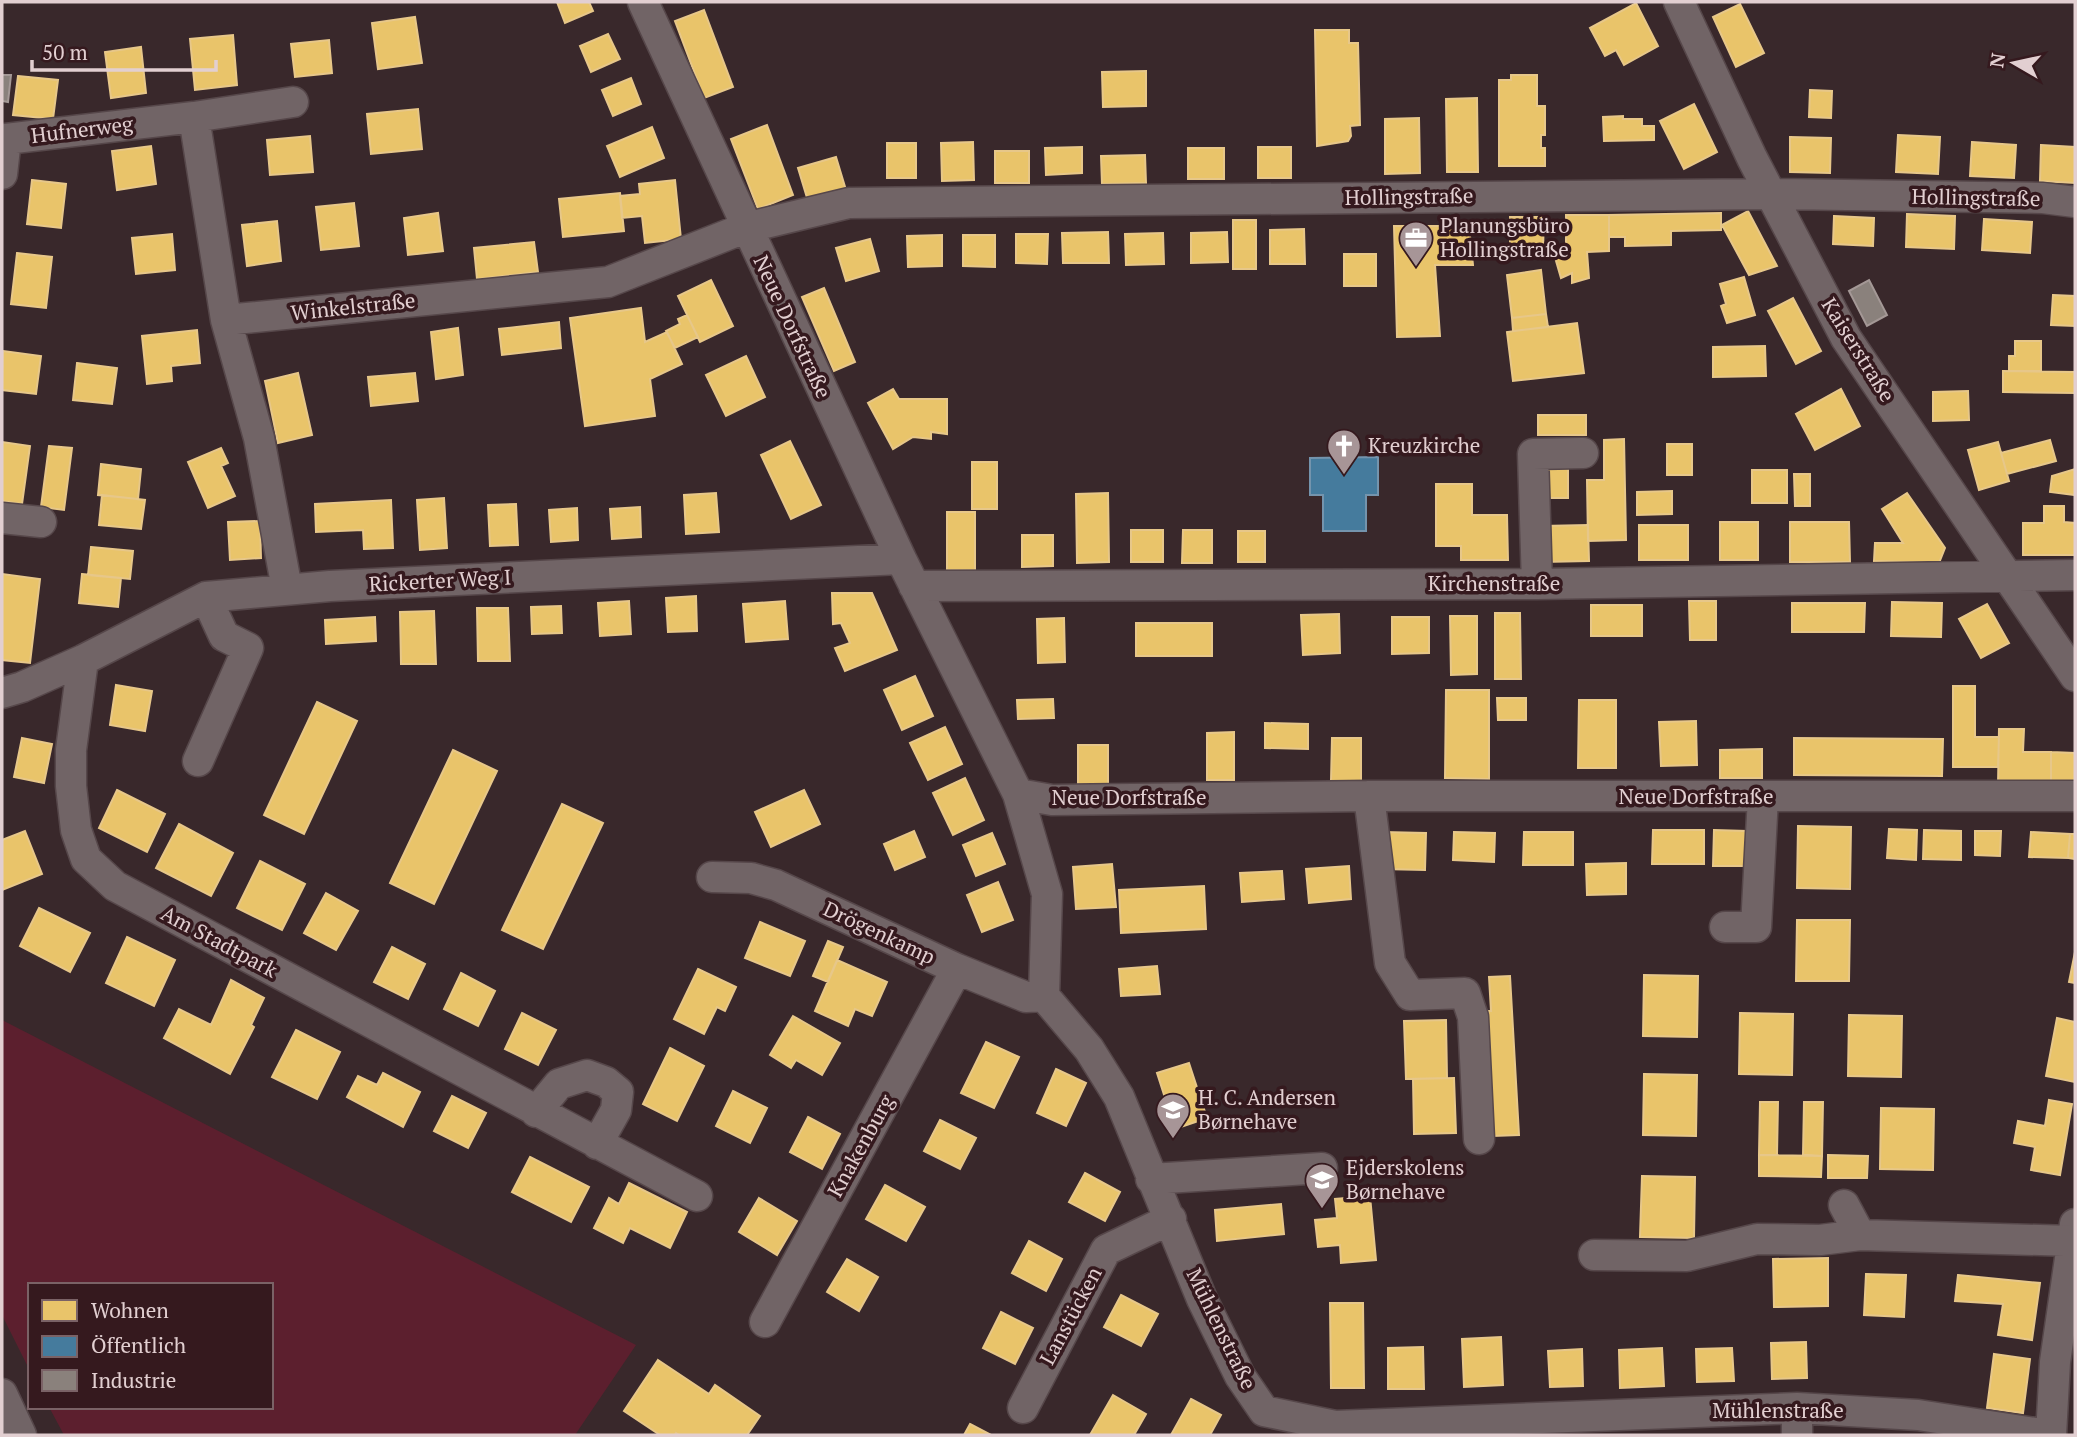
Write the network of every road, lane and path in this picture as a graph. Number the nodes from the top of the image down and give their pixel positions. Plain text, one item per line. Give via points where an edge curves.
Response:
1 (643, 2) edge
2 (1679, 2) edge
3 (293, 102) dead end
4 (194, 117) junction
5 (2, 174) edge
6 (1771, 194) junction
7 (2075, 202) edge
8 (746, 228) junction
9 (226, 320) junction
10 (1583, 453) dead end
11 (2, 518) edge
12 (41, 523) dead end
13 (901, 559) junction
14 (2075, 575) edge
15 (2010, 576) junction
16 (1537, 584) junction
17 (914, 586) junction
18 (287, 589) junction
19 (206, 597) junction
20 (83, 660) junction
21 (2075, 676) edge
22 (2, 693) edge
23 (198, 761) dead end
24 (1018, 794) junction
25 (1369, 796) junction
26 (2075, 796) edge
27 (1763, 797) junction
28 (712, 877) dead end
29 (1725, 927) dead end
30 (957, 969) junction
31 (1044, 996) junction
32 (536, 1112) junction
33 (1479, 1139) dead end
34 (597, 1144) junction
35 (1322, 1168) dead end
36 (1151, 1179) junction
37 (697, 1196) dead end
38 (1844, 1205) dead end
39 (1171, 1219) junction
40 (2073, 1231) edge
41 (1860, 1235) junction
42 (1594, 1255) dead end
43 (765, 1322) dead end
44 (2, 1394) edge
45 (1023, 1408) dead end
46 (1797, 1422) edge
47 (1335, 1431) edge
48 (21, 1435) edge
49 (2049, 1435) edge

1 - 8 street, Neue Dorfstraße
2 - 6 street, Kaiserstraße
3 - 4 street, Hufnerweg
4 - 5 street, Hufnerweg via 6,139
4 - 9 street
6 - 7 street, Hollingstraße
6 - 8 street, Hollingstraße via 849,203
6 - 15 street, Kaiserstraße via 1846,338
8 - 9 street, Winkelstraße via 608,282
8 - 13 street, Neue Dorfstraße
9 - 18 street via 259,438
10 - 16 street via 1533,454
11 - 12 street
13 - 17 street, Neue Dorfstraße
13 - 18 street, Rickerter Weg I
14 - 15 street, Kirchenstraße
15 - 16 street, Kirchenstraße
15 - 21 street, Kaiserstraße
16 - 17 street, Kirchenstraße
17 - 24 street, Neue Dorfstraße
18 - 19 street, Rickerter Weg I
19 - 20 street, Rickerter Weg I
19 - 23 street via 224,636 248,648
20 - 22 street, Rickerter Weg I
20 - 32 street, Am Stadtpark via 71,786 76,830 86,859 115,886
24 - 25 street, Neue Dorfstraße via 1052,800
24 - 31 street via 1046,894
25 - 27 street, Neue Dorfstraße
25 - 33 street via 1390,963 1410,995 1465,993 1473,1017
26 - 27 street, Neue Dorfstraße
27 - 29 street via 1756,927
28 - 30 street, Drögenkamp via 751,878 776,885
30 - 31 street, Drögenkamp via 1026,997
30 - 43 street, Knakenburg
31 - 36 street, Mühlenstraße via 1089,1049 1119,1097
32 - 34 street, Am Stadtpark
32 - 34 street via 559,1083 587,1075 607,1082 618,1093 616,1110
34 - 37 street, Am Stadtpark
35 - 36 street
36 - 39 street, Mühlenstraße
38 - 41 street
39 - 45 street, Lanstücken via 1106,1250
39 - 47 street, Mühlenstraße via 1202,1299 1234,1365 1264,1411
40 - 41 street
40 - 49 street
41 - 42 street via 1757,1239 1687,1256
44 - 48 street
46 - 47 street, Mühlenstraße
46 - 49 street, Mühlenstraße via 1918,1415

